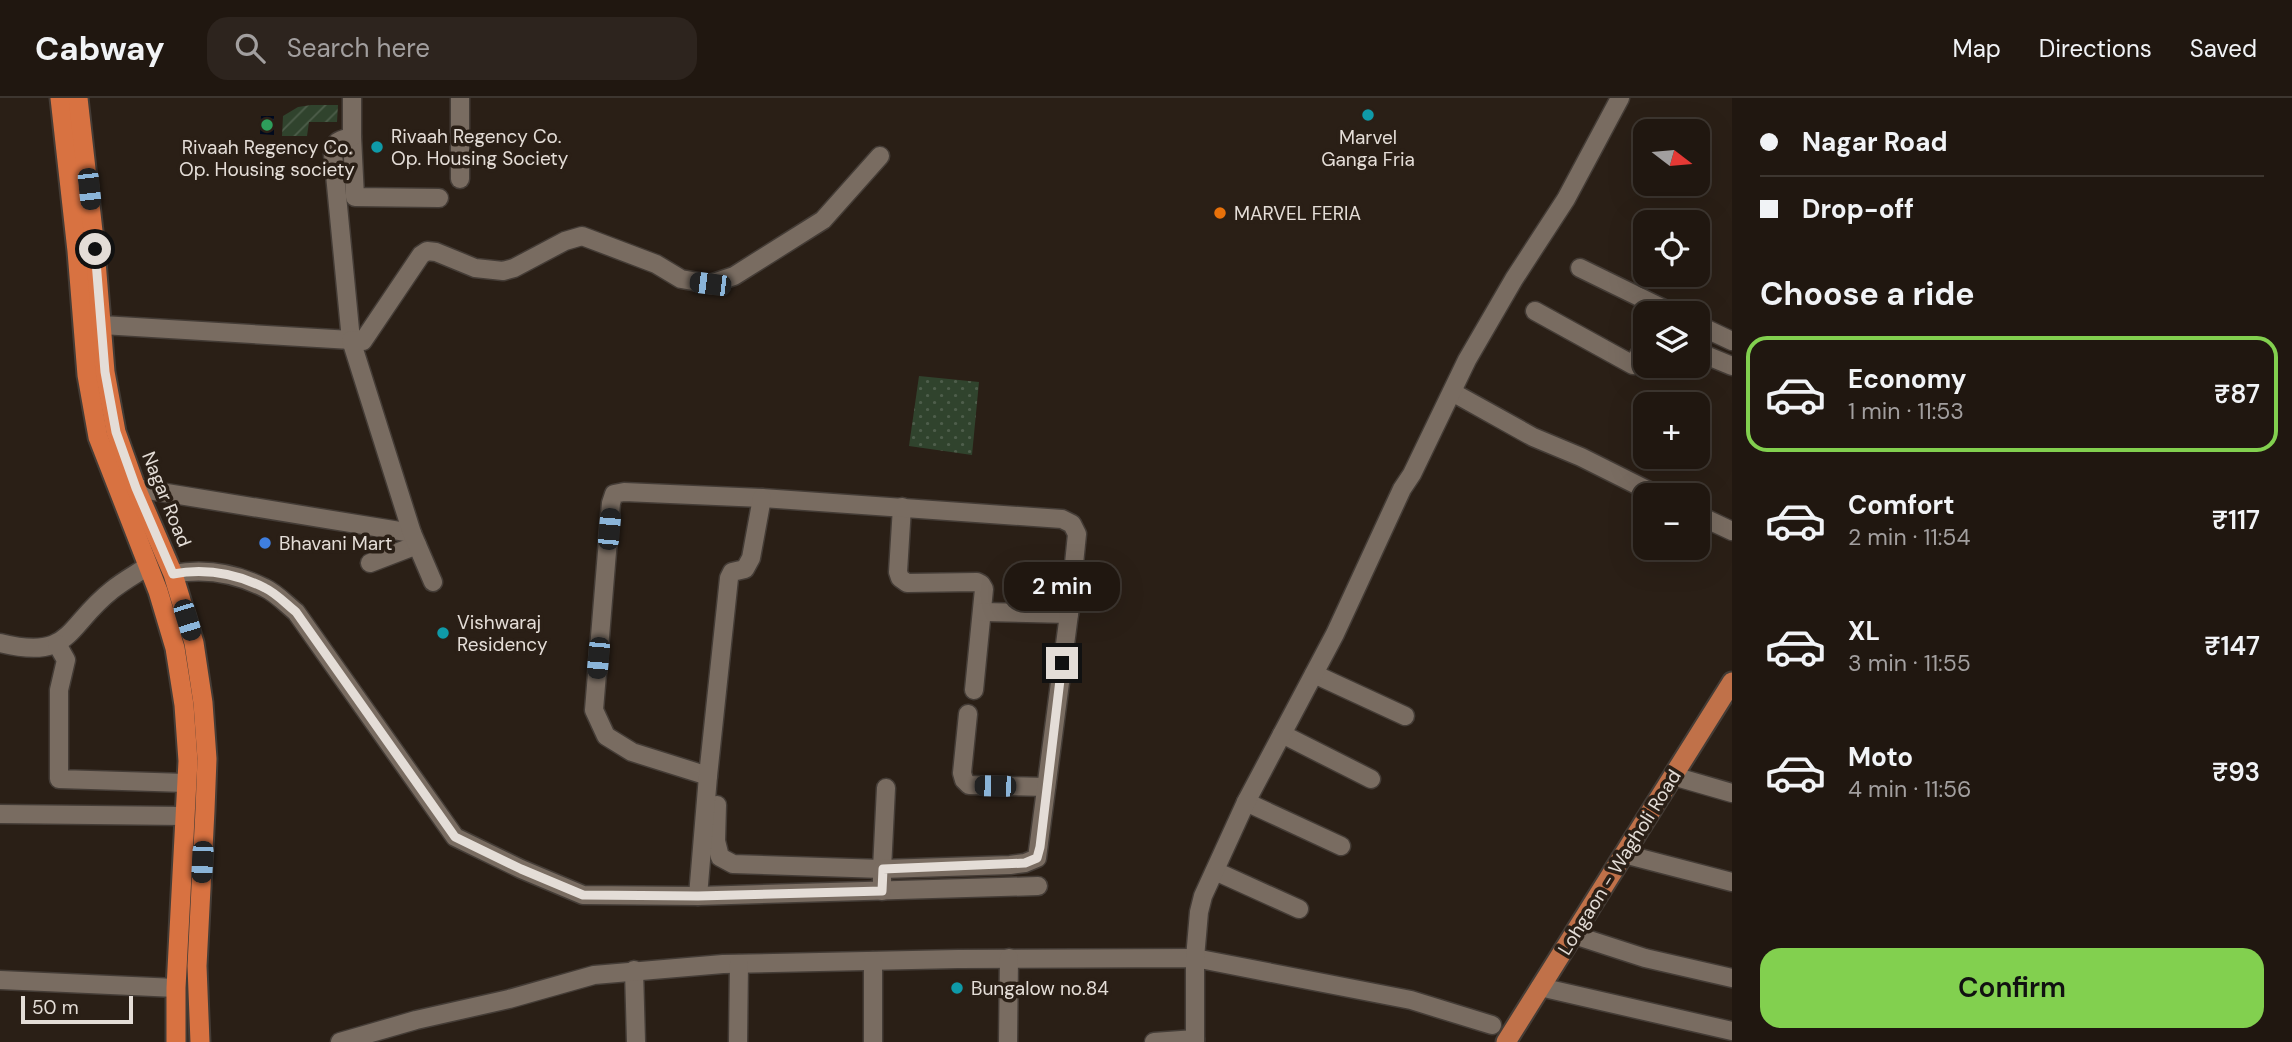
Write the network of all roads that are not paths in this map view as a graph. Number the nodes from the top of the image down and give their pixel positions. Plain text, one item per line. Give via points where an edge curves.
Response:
1 (60, 98) edge
2 (78, 98) edge
3 (352, 98) edge
4 (460, 98) edge
5 (1620, 98) edge
6 (352, 137) junction
7 (880, 156) dead end
8 (460, 179) dead end
9 (439, 198) dead end
10 (1580, 268) dead end
11 (1645, 301) edge
12 (1535, 311) dead end
13 (102, 325) junction
14 (1710, 331) edge
15 (351, 340) junction
16 (1732, 341) edge
17 (1710, 357) edge
18 (1633, 365) edge
19 (1732, 366) edge
20 (1452, 392) junction
21 (1633, 483) edge
22 (136, 488) junction
23 (762, 498) junction
24 (902, 507) junction
25 (1710, 521) edge
26 (1732, 531) edge
27 (414, 539) junction
28 (369, 563) dead end
29 (148, 566) junction
30 (173, 574) junction
31 (433, 582) dead end
32 (983, 612) junction
33 (1069, 614) junction
34 (0, 643) edge
35 (57, 644) junction
36 (1314, 674) junction
37 (974, 690) dead end
38 (1728, 695) edge
39 (724, 709) dead end
40 (968, 714) dead end
41 (1405, 716) dead end
42 (1282, 734) junction
43 (708, 776) junction
44 (1673, 776) junction
45 (1371, 779) dead end
46 (186, 783) junction
47 (1046, 787) junction
48 (886, 788) dead end
49 (1732, 793) edge
50 (1245, 802) junction
51 (0, 814) edge
52 (184, 816) junction
53 (1341, 846) dead end
54 (1624, 854) junction
55 (883, 869) junction
56 (1215, 871) junction
57 (1732, 882) edge
58 (1038, 886) dead end
59 (882, 891) junction
60 (698, 896) junction
61 (1300, 909) dead end
62 (1574, 934) junction
63 (1009, 958) junction
64 (1195, 958) junction
65 (873, 961) junction
66 (739, 964) junction
67 (634, 970) junction
68 (1732, 978) edge
69 (0, 979) edge
70 (1541, 987) junction
71 (176, 988) junction
72 (1492, 1024) dead end
73 (1732, 1031) edge
74 (1195, 1040) edge
75 (176, 1042) edge
76 (200, 1042) edge
77 (340, 1042) edge
78 (636, 1042) edge
79 (738, 1042) edge
80 (873, 1042) edge
81 (1007, 1042) edge
82 (1154, 1042) edge
83 (1507, 1042) edge

1 - 29 highway via 97,437
2 - 13 highway, Nagar Road
3 - 6 street
4 - 8 street
5 - 20 street
6 - 9 street via 355,197
6 - 15 street via 338,140 332,154
7 - 15 street via 823,220 734,276 710,284 681,279 656,264 582,236 503,271 475,268 427,251 363,341
10 - 11 street
12 - 18 street
13 - 15 street
13 - 22 highway, Nagar Road via 116,432
14 - 16 street
15 - 27 street
17 - 19 street
20 - 21 street via 1533,437
20 - 36 street
22 - 27 street
22 - 30 highway, Nagar Road
23 - 24 street
23 - 43 street via 751,558 746,569 729,578
23 - 43 street via 624,492 614,494 611,503 594,710 606,736 632,752
24 - 32 street via 900,578 907,583 981,583
24 - 33 street via 1062,519 1072,524 1077,534
25 - 26 street
27 - 28 street
27 - 31 street
29 - 35 street via 111,591
29 - 46 highway via 175,648 184,705
30 - 60 street via 218,572 267,588 296,612 455,837 583,895
30 - 76 highway, Nagar Road via 194,643 207,759 197,966
32 - 33 street
32 - 37 street
33 - 47 street
34 - 35 street via 39,650
35 - 46 street via 66,660 59,690 59,779
36 - 41 street
36 - 42 street
38 - 44 main road, Lohgaon - Wagholi Road
39 - 55 street via 716,813 720,857 733,864
40 - 47 street via 962,773 969,785
42 - 45 street
42 - 50 street
43 - 60 street
44 - 49 street
44 - 54 main road, Lohgaon - Wagholi Road
46 - 52 highway
47 - 55 street via 1037,858 1017,864
48 - 55 street
50 - 53 street
50 - 56 street
51 - 52 street
52 - 71 highway
54 - 57 street
54 - 62 main road, Lohgaon - Wagholi Road
55 - 59 street
56 - 61 street
56 - 64 street via 1199,912
58 - 59 street
59 - 60 street
62 - 68 street via 1645,958
62 - 70 main road, Lohgaon - Wagholi Road
63 - 64 street
63 - 65 street
63 - 81 street
64 - 72 street via 1411,1000
64 - 74 street
65 - 66 street
65 - 80 street
66 - 67 street
66 - 79 street
67 - 77 street via 594,975
67 - 78 street
69 - 71 street
70 - 73 street
70 - 83 main road, Lohgaon - Wagholi Road
71 - 75 highway
74 - 82 street

